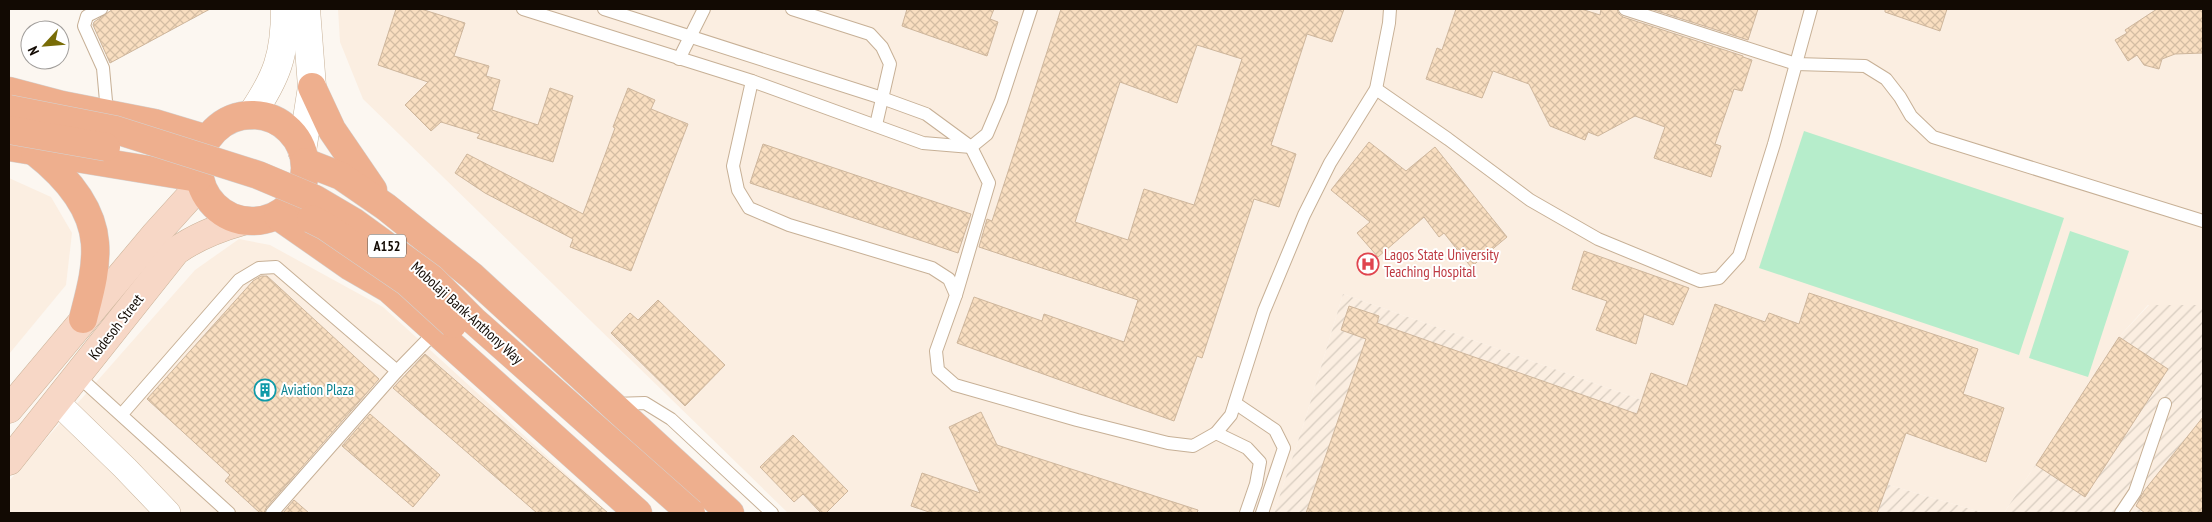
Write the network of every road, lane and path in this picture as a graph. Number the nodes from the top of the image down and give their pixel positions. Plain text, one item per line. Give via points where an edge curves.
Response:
1 (101, 9) edge
2 (285, 9) edge
3 (306, 9) edge
4 (523, 9) edge
5 (604, 9) edge
6 (704, 9) edge
7 (792, 9) edge
8 (1031, 9) edge
9 (1390, 9) edge
10 (1626, 9) edge
11 (1811, 9) edge
12 (690, 35) junction
13 (679, 59) junction
14 (1796, 64) junction
15 (752, 81) junction
16 (312, 87) junction
17 (1376, 89) junction
18 (9, 91) edge
19 (9, 98) edge
20 (882, 98) junction
21 (9, 109) edge
22 (107, 112) junction
23 (251, 115) junction
24 (876, 125) junction
25 (9, 129) edge
26 (207, 139) junction
27 (971, 147) junction
28 (22, 149) edge
29 (303, 156) junction
30 (200, 181) junction
31 (386, 207) junction
32 (278, 216) junction
33 (243, 221) junction
34 (2203, 221) edge
35 (472, 276) junction
36 (956, 295) junction
37 (83, 319) junction
38 (433, 328) junction
39 (397, 371) junction
40 (78, 376) junction
41 (57, 402) junction
42 (1235, 403) junction
43 (612, 404) junction
44 (2165, 404) dead end
45 (9, 409) edge
46 (122, 414) junction
47 (1216, 433) junction
48 (9, 461) edge
49 (168, 513) edge
50 (229, 513) edge
51 (272, 513) edge
52 (638, 513) edge
53 (668, 513) edge
54 (691, 513) edge
55 (730, 513) edge
56 (772, 513) edge
57 (1246, 513) edge
58 (1262, 513) edge
59 (2121, 513) edge

1 - 22 lane via 88,16 84,26 104,68
2 - 23 street via 283,53 267,92
3 - 16 street
4 - 13 lane
5 - 12 lane
6 - 12 lane
7 - 20 lane via 870,34 882,47 890,64
8 - 27 lane via 987,134
9 - 17 lane
10 - 14 lane
11 - 14 lane
12 - 13 lane
12 - 20 lane
13 - 15 lane
14 - 17 lane via 1739,256 1719,278 1700,281 1598,239 1530,200
14 - 34 lane via 1865,66 1886,79 1911,116 1933,137
15 - 24 lane
15 - 36 lane via 733,166 738,190 749,208 789,225 932,268 950,279
16 - 29 street
16 - 31 main road via 332,130
17 - 42 lane via 1330,163 1304,215 1264,311
18 - 22 main road via 62,105
19 - 25 main road via 15,103 16,112
20 - 24 lane
20 - 27 lane via 926,114
21 - 54 main road, Mobolaji Bank-Anthony Way / A152, bridge via 116,130 258,175 315,199 354,222 432,278 473,320
22 - 26 main road
23 - 26 main road via 234,117
23 - 29 main road via 268,117 282,124 294,136
24 - 27 lane via 923,143
25 - 53 main road, Mobolaji Bank-Anthony Way / A152, bridge via 114,148 178,166 246,188 326,226 407,282
26 - 30 main road via 200,155
27 - 36 lane via 990,183
28 - 30 main road
28 - 37 main road via 58,169 88,216 95,242
29 - 31 main road via 341,176
29 - 32 main road via 304,178 300,193
30 - 33 main road via 212,205 226,216
30 - 37 main road, Kodesoh Street
31 - 35 main road
32 - 33 main road via 261,221
32 - 38 main road via 388,290
33 - 40 main road, Kodesoh Street via 211,230 176,251
35 - 38 main road via 455,275 443,285 431,305
35 - 43 main road
36 - 47 lane via 936,351 938,370 955,385 1168,443 1193,446
37 - 45 main road, Kodesoh Street
38 - 39 lane
38 - 52 main road
39 - 46 lane via 276,267 259,268 239,280
39 - 51 lane
40 - 41 main road, Kodesoh Street
40 - 46 lane
41 - 48 main road, Kodesoh Street
41 - 49 street
42 - 47 lane via 1231,415
42 - 58 lane via 1275,430 1284,448
43 - 55 main road
43 - 56 lane via 645,404 671,419
44 - 59 lane via 2135,492
46 - 50 lane
47 - 57 lane via 1247,448 1260,462

